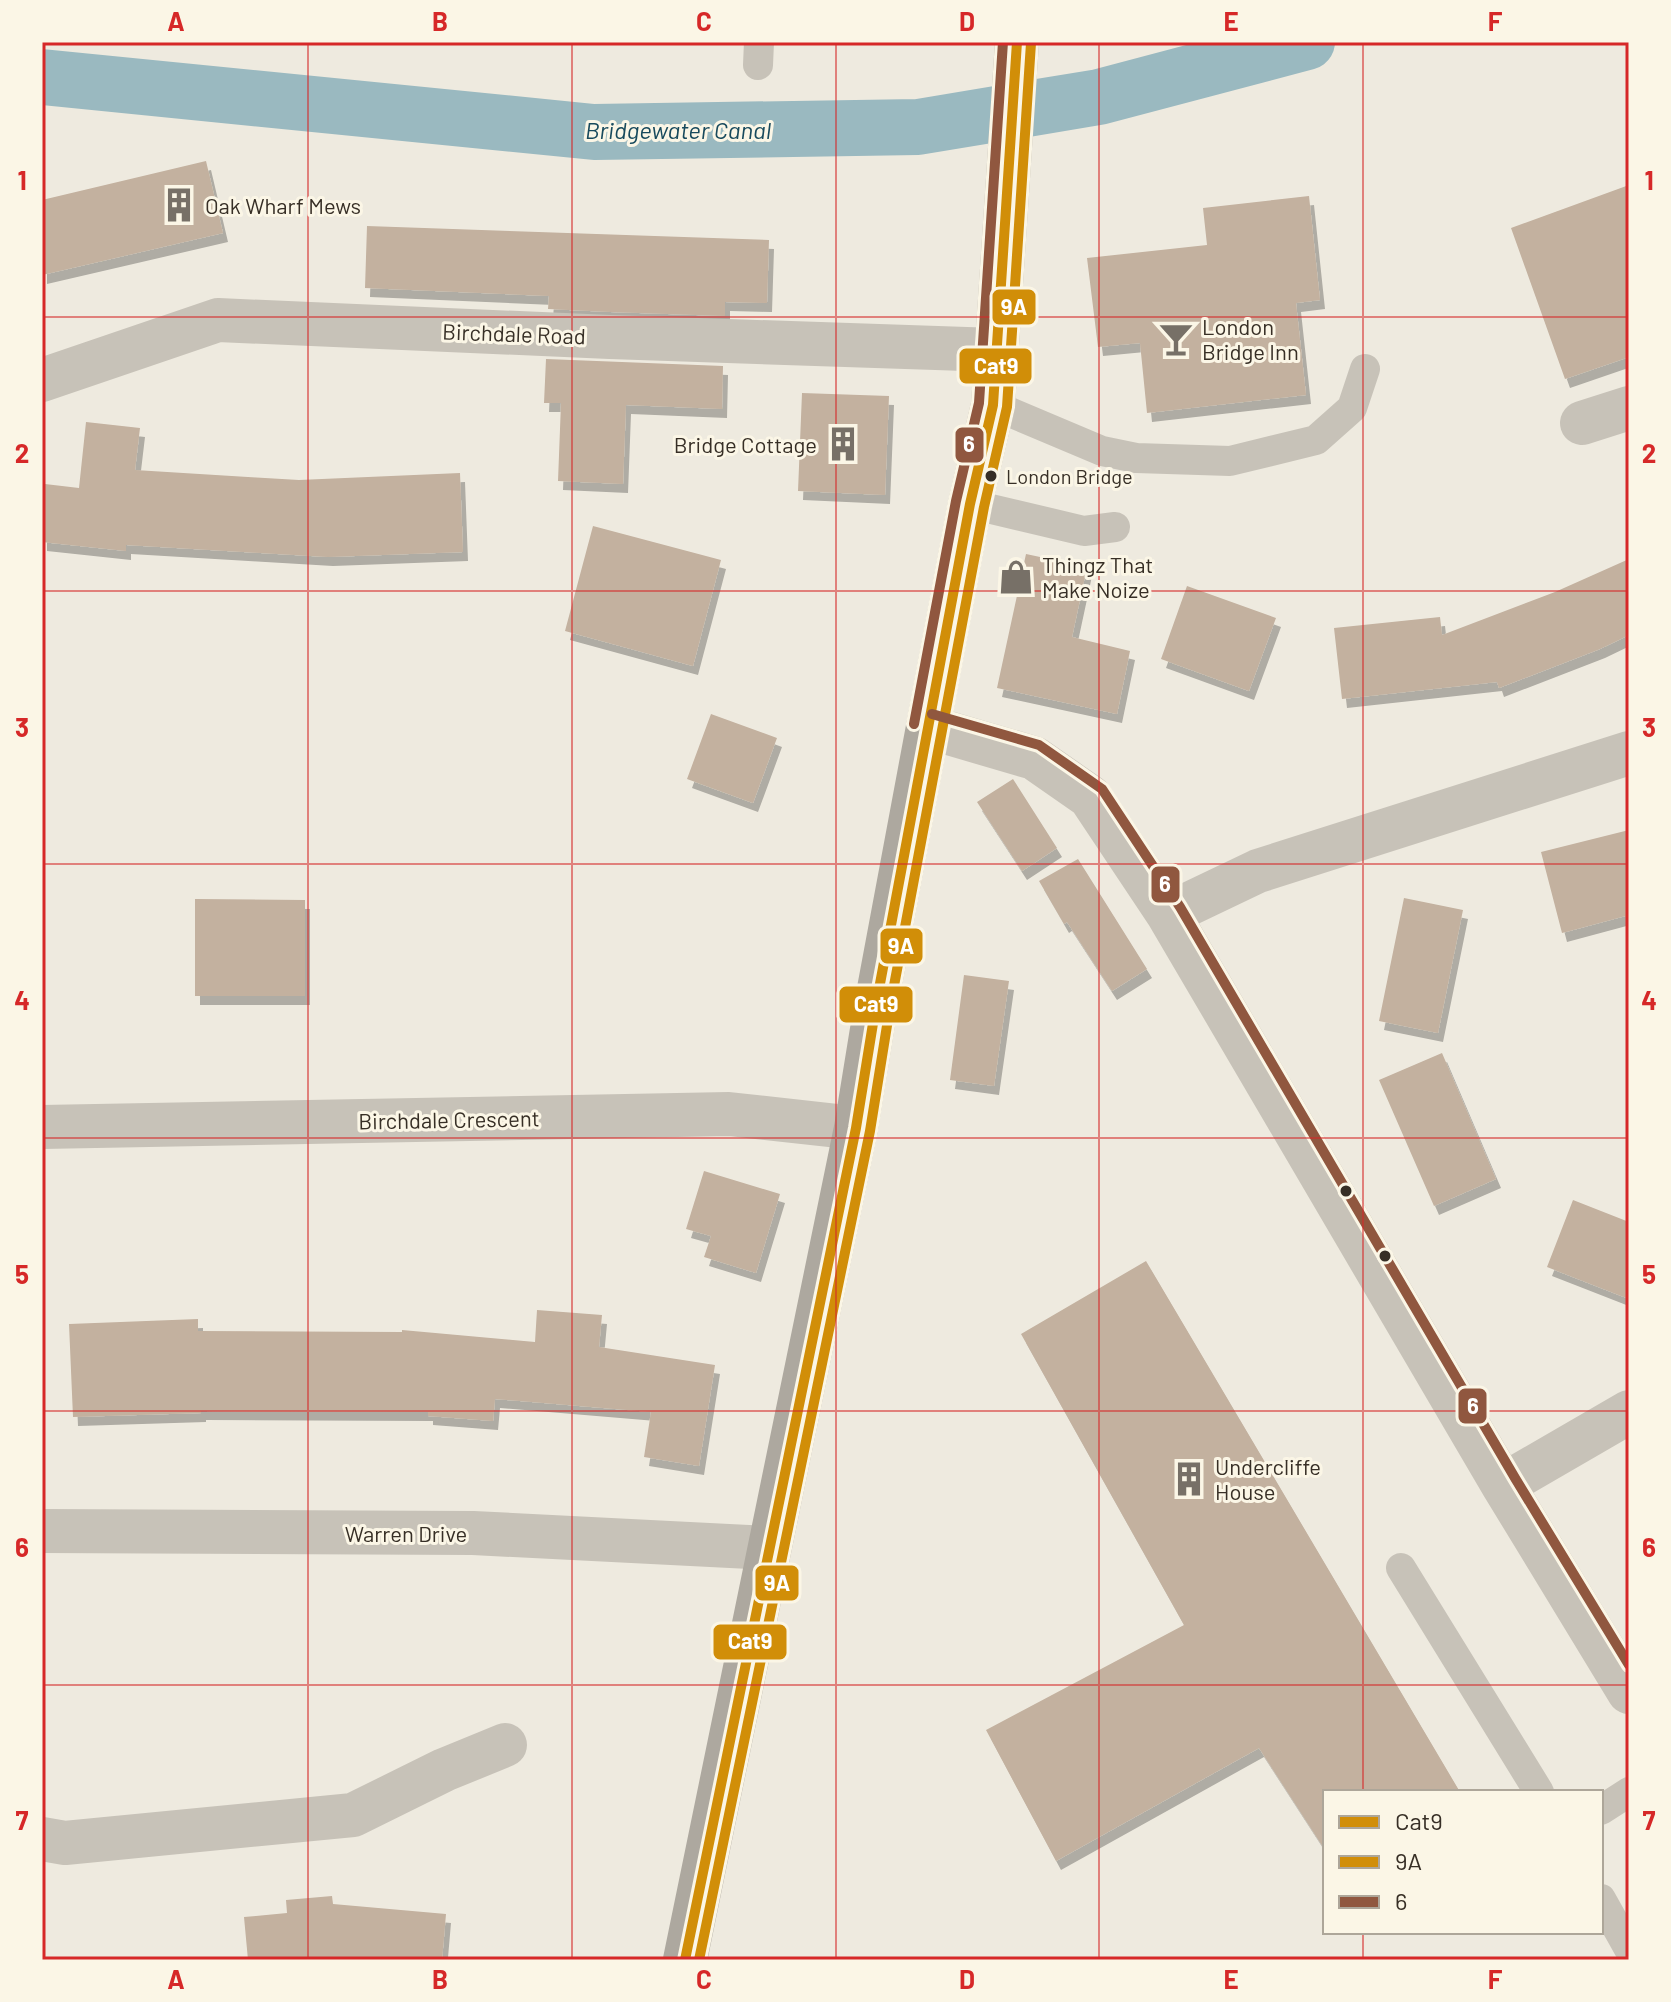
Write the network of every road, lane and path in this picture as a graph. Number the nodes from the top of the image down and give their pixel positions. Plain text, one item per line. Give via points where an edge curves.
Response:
1 (1017, 42) edge
2 (996, 350) junction
3 (1365, 369) dead end
4 (42, 380) edge
5 (993, 405) junction
6 (1629, 408) edge
7 (1582, 423) dead end
8 (970, 504) junction
9 (1115, 527) dead end
10 (928, 727) junction
11 (1629, 753) edge
12 (1168, 914) junction
13 (42, 1127) edge
14 (856, 1128) junction
15 (1629, 1412) edge
16 (1503, 1485) junction
17 (42, 1531) edge
18 (769, 1548) junction
19 (1401, 1568) dead end
20 (1629, 1692) edge
21 (505, 1745) dead end
22 (1538, 1790) edge
23 (1629, 1792) edge
24 (1603, 1809) edge
25 (42, 1839) edge
26 (1603, 1903) edge
27 (1629, 1949) edge
28 (685, 1960) edge

1 - 2 highway
2 - 4 street, Birchdale Road via 218,320
2 - 5 highway
3 - 5 lane via 1352,408 1316,440 1230,461 1136,458 1102,451
5 - 8 highway
6 - 7 street
8 - 9 lane via 1084,531
8 - 10 highway
10 - 12 street via 1034,758 1090,797
10 - 14 highway
11 - 12 street via 1258,871
12 - 16 street
13 - 14 street, Birchdale Crescent via 729,1114
14 - 18 highway
15 - 16 street
16 - 20 street
17 - 18 street, Warren Drive via 473,1533
18 - 28 highway
19 - 22 lane
21 - 25 street via 353,1815 65,1843
23 - 24 lane
26 - 27 lane

